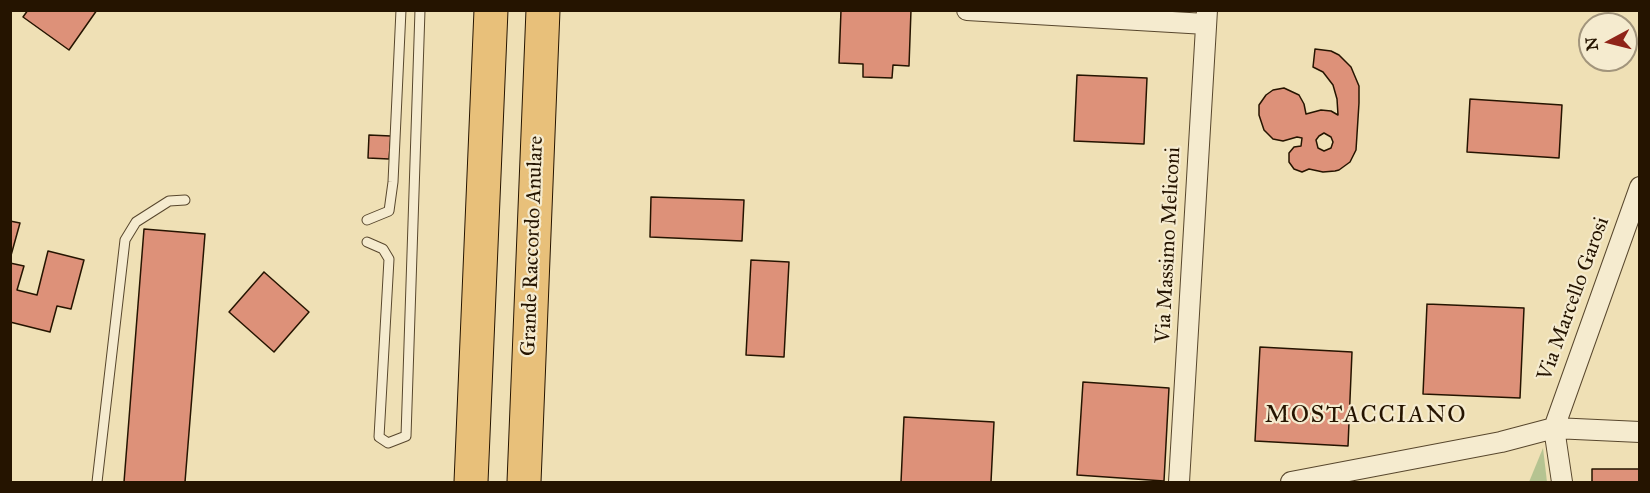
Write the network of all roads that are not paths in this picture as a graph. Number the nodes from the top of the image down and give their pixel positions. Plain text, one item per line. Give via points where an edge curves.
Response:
1 (401, 10) edge
2 (420, 10) edge
3 (491, 10) edge
4 (543, 10) edge
5 (967, 10) edge
6 (1206, 17) edge
7 (1640, 187) edge
8 (185, 200) dead end
9 (367, 220) dead end
10 (367, 242) dead end
11 (528, 362) junction
12 (1554, 428) junction
13 (1640, 432) edge
14 (97, 483) edge
15 (471, 483) edge
16 (524, 483) edge
17 (541, 483) edge
18 (1179, 483) edge
19 (1291, 483) edge
20 (1562, 483) edge

1 - 9 lane via 389,211
2 - 10 lane via 406,436 388,443 379,437 390,259 383,249
3 - 15 highway
4 - 11 highway, Grande Raccordo Anulare
5 - 6 street
6 - 18 street, Via Massimo Meliconi
7 - 12 street, Via Marcello Garosi
8 - 14 lane via 169,201 136,222 125,240
11 - 16 highway, Grande Raccordo Anulare
11 - 17 highway
12 - 13 street
12 - 19 street
12 - 20 street

